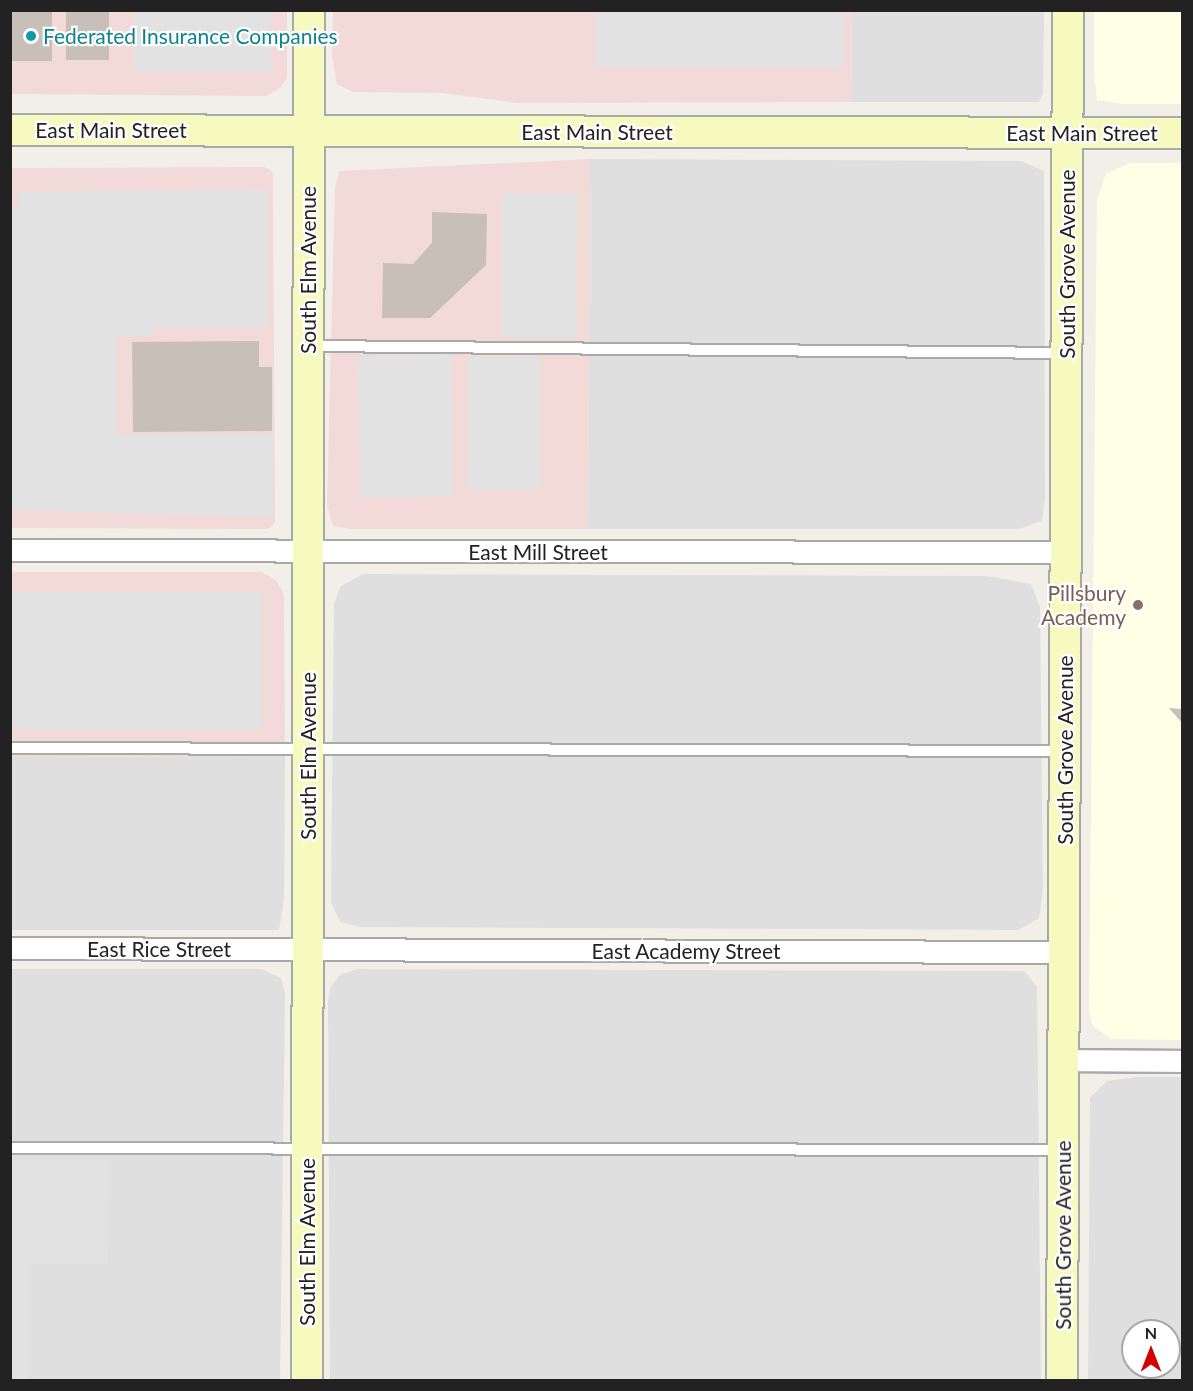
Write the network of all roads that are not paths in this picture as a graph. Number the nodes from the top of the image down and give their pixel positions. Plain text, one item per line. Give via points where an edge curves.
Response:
1 (309, 10) edge
2 (1068, 10) edge
3 (10, 130) edge
4 (309, 131) junction
5 (1068, 133) junction
6 (1182, 133) edge
7 (308, 346) junction
8 (1067, 353) junction
9 (10, 550) edge
10 (308, 552) junction
11 (1066, 552) junction
12 (10, 748) edge
13 (308, 749) junction
14 (1065, 751) junction
15 (10, 948) edge
16 (308, 949) junction
17 (1064, 952) junction
18 (1064, 1060) junction
19 (1182, 1061) edge
20 (10, 1148) edge
21 (307, 1150) junction
22 (1063, 1150) junction
23 (307, 1380) edge
24 (1062, 1380) edge

1 - 4 street, South Elm Avenue
2 - 5 street, South Grove Avenue
3 - 4 street, East Main Street
4 - 5 street, East Main Street
4 - 7 street, South Elm Avenue
5 - 6 street, East Main Street
5 - 8 street, South Grove Avenue
7 - 8 lane
7 - 10 street, South Elm Avenue
8 - 11 street, South Grove Avenue
9 - 10 street, East Mill Street
10 - 11 street, East Mill Street
10 - 13 street, South Elm Avenue
11 - 14 street, South Grove Avenue
12 - 13 lane
13 - 14 lane
13 - 16 street, South Elm Avenue
14 - 17 street, South Grove Avenue
15 - 16 street, East Rice Street
16 - 17 street, East Academy Street
16 - 21 street, South Elm Avenue
17 - 18 street, South Grove Avenue
18 - 19 street
18 - 22 street, South Grove Avenue
20 - 21 lane
21 - 22 lane
21 - 23 street, South Elm Avenue
22 - 24 street, South Grove Avenue

